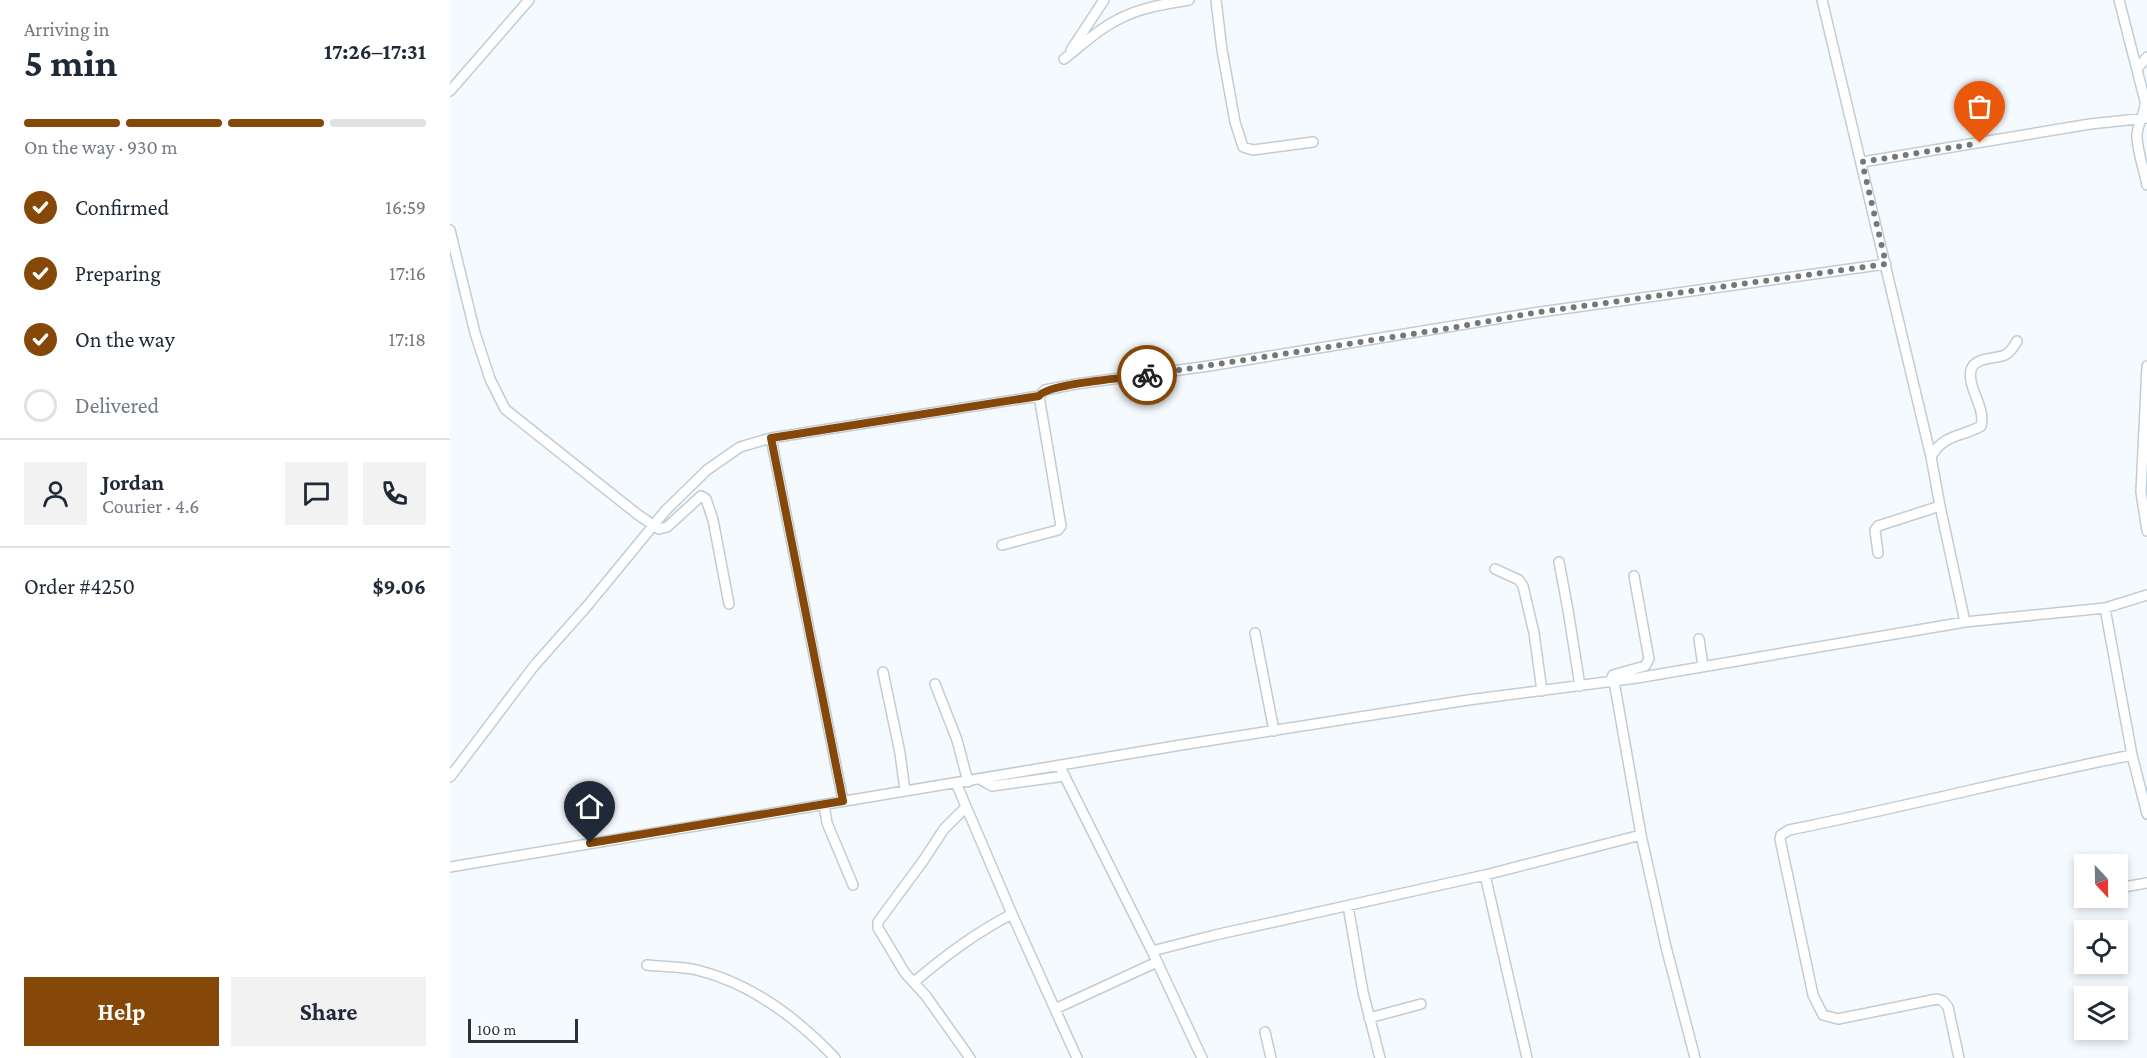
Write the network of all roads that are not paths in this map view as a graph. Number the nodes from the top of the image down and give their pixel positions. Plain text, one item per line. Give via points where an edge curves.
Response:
1 (529, 0) edge
2 (1104, 0) edge
3 (1189, 0) edge
4 (1216, 0) edge
5 (1822, 0) edge
6 (2119, 0) edge
7 (2147, 57) edge
8 (2137, 69) junction
9 (450, 91) edge
10 (2144, 118) edge
11 (1313, 142) dead end
12 (1862, 162) junction
13 (2147, 185) edge
14 (450, 230) edge
15 (1886, 264) junction
16 (2017, 341) dead end
17 (2147, 366) edge
18 (1039, 396) junction
19 (771, 438) junction
20 (1931, 457) junction
21 (1940, 506) junction
22 (653, 526) junction
23 (2147, 531) edge
24 (1002, 545) dead end
25 (1878, 553) dead end
26 (1559, 562) dead end
27 (1495, 569) dead end
28 (1634, 576) dead end
29 (2147, 595) edge
30 (729, 604) dead end
31 (2105, 608) junction
32 (1965, 622) junction
33 (1255, 633) dead end
34 (1699, 639) dead end
35 (1703, 666) junction
36 (884, 672) dead end
37 (1612, 681) junction
38 (935, 684) dead end
39 (1580, 686) junction
40 (1542, 691) junction
41 (1274, 731) junction
42 (2132, 754) junction
43 (1059, 765) junction
44 (1065, 776) junction
45 (450, 777) edge
46 (980, 779) junction
47 (968, 782) junction
48 (956, 783) junction
49 (904, 791) junction
50 (843, 801) junction
51 (824, 805) junction
52 (966, 807) junction
53 (2147, 814) edge
54 (1641, 835) junction
55 (450, 867) edge
56 (1485, 875) junction
57 (2147, 883) edge
58 (853, 885) dead end
59 (2128, 886) edge
60 (1348, 906) junction
61 (1012, 914) junction
62 (1152, 951) junction
63 (1157, 962) junction
64 (647, 965) dead end
65 (914, 982) junction
66 (1421, 1004) dead end
67 (1055, 1010) junction
68 (1370, 1018) junction
69 (1265, 1032) dead end
70 (835, 1058) edge
71 (970, 1058) edge
72 (1077, 1058) edge
73 (1202, 1058) edge
74 (1271, 1058) edge
75 (1380, 1058) edge
76 (1527, 1058) edge
77 (1695, 1058) edge
78 (1959, 1058) edge

1 - 9 street
2 - 3 street via 1064,60 1117,20
4 - 11 street via 1235,122 1243,147 1253,150
5 - 12 street
6 - 8 street
7 - 8 street
8 - 10 street via 2145,101
10 - 12 street
10 - 13 street via 2138,124 2137,138
12 - 15 street
14 - 22 street via 475,333 505,409
15 - 18 street via 1533,313 1076,384 1045,390
15 - 20 street
16 - 20 street via 2005,355 1973,365 1972,380 1983,418 1981,426 1937,446
17 - 23 street via 2141,492
18 - 19 street
18 - 24 street via 1061,526
19 - 22 street via 740,447 707,470
19 - 50 street
20 - 21 street
21 - 25 street via 1876,528
21 - 32 street
22 - 30 street via 667,526 701,496 706,499
22 - 45 street via 534,666
26 - 39 street
27 - 40 street via 1519,580 1523,586
28 - 37 street via 1649,659 1645,666 1613,675
29 - 31 street
31 - 32 street
31 - 42 street
32 - 35 street
33 - 41 street
34 - 35 street
35 - 37 street
36 - 49 street
37 - 39 street
37 - 54 street
38 - 47 street
39 - 40 street
40 - 41 street
41 - 43 street
42 - 53 street
42 - 78 street via 1789,830 1781,835 1813,995 1823,1015 1838,1019 1930,999 1943,1001
43 - 44 street
43 - 46 street
44 - 46 street via 992,786
44 - 62 street
46 - 47 street
47 - 48 street
48 - 49 street
48 - 52 street
49 - 50 street
50 - 51 street
51 - 55 street
51 - 58 street via 827,823
52 - 61 street
52 - 65 street via 944,828 878,922 905,974
54 - 56 street
54 - 77 street
56 - 60 street
56 - 76 street
57 - 59 street
60 - 62 street
60 - 68 street
61 - 65 street via 955,948
61 - 67 street
62 - 63 street
63 - 67 street
63 - 73 street
64 - 70 street via 695,969 742,985 808,1031
65 - 71 street
66 - 68 street
67 - 72 street
68 - 75 street
69 - 74 street

